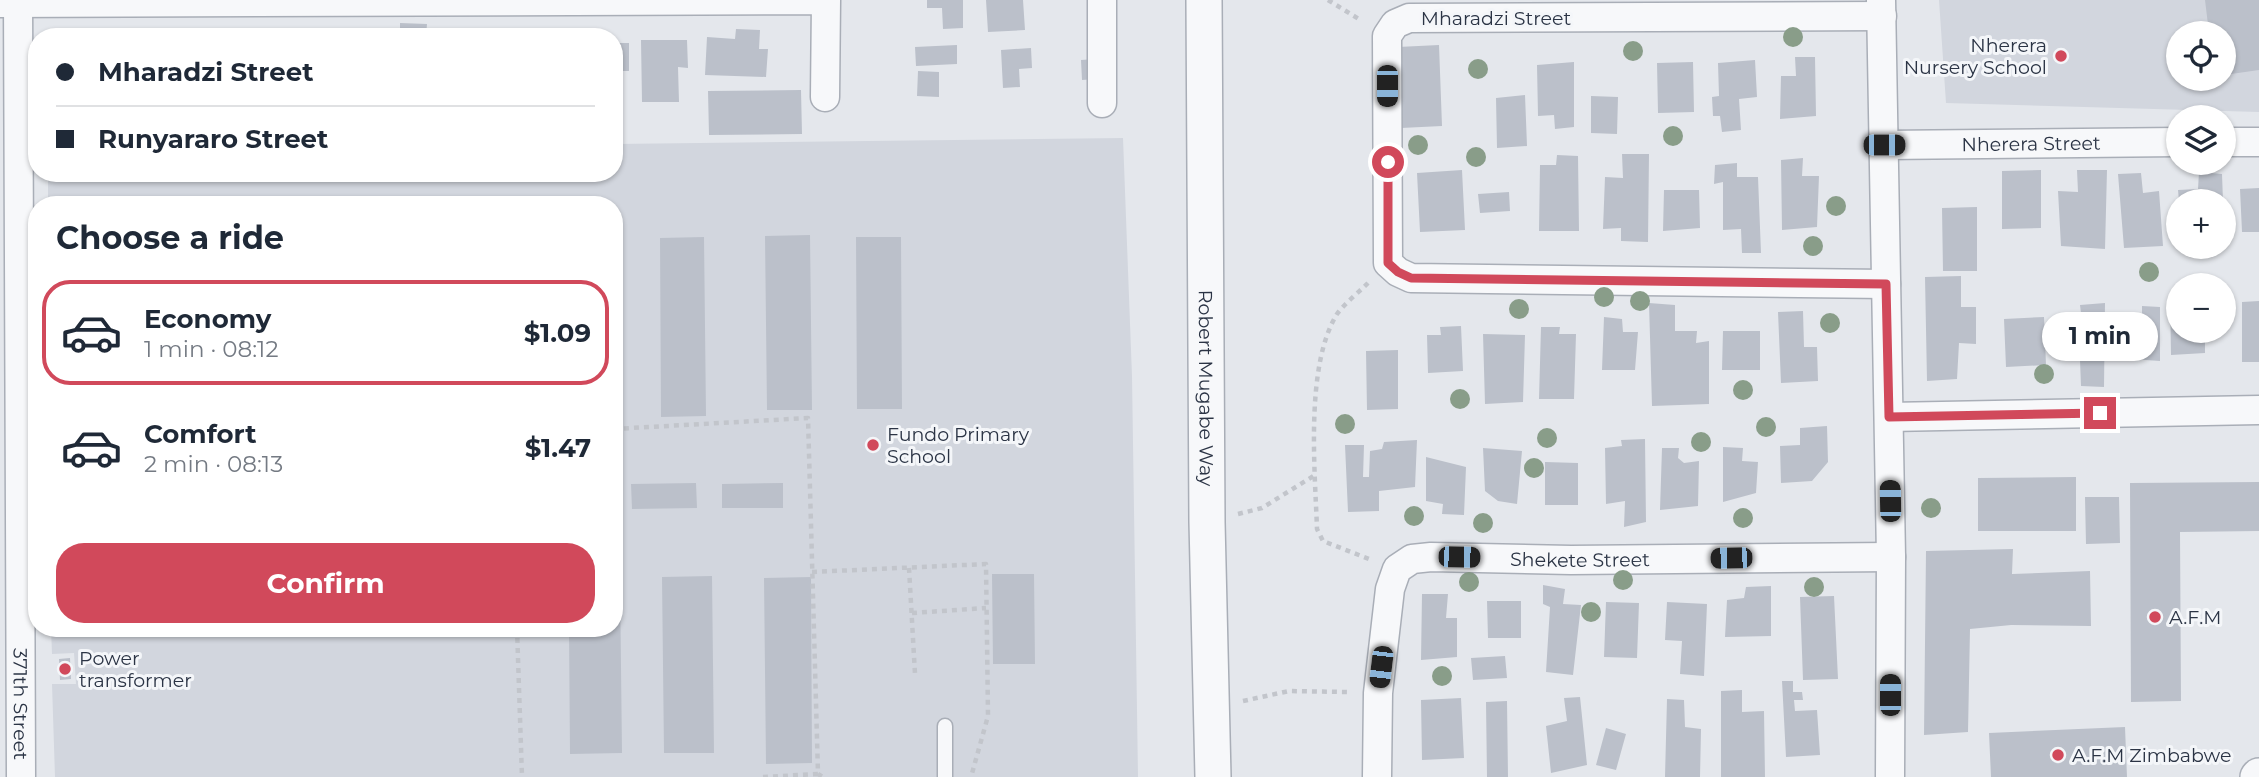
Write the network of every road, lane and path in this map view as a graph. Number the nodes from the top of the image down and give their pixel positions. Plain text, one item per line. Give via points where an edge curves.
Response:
1 (826, 0) edge
2 (1102, 0) edge
3 (1204, 0) edge
4 (1328, 0) edge
5 (12, 2) edge
6 (1882, 8) edge
7 (1387, 36) junction
8 (825, 97) dead end
9 (1102, 103) dead end
10 (2166, 142) edge
11 (2236, 142) edge
12 (2259, 142) edge
13 (1884, 145) junction
14 (1388, 263) junction
15 (1886, 284) junction
16 (10, 295) edge
17 (2259, 410) edge
18 (1889, 417) junction
19 (623, 428) edge
20 (1315, 475) junction
21 (1207, 522) junction
22 (1891, 557) junction
23 (909, 568) junction
24 (10, 569) edge
25 (1397, 569) junction
26 (813, 572) junction
27 (986, 608) junction
28 (912, 613) junction
29 (517, 637) edge
30 (915, 674) dead end
31 (1378, 693) junction
32 (1212, 706) junction
33 (945, 726) dead end
34 (821, 775) edge
35 (21, 777) edge
36 (522, 777) edge
37 (763, 777) edge
38 (945, 777) edge
39 (971, 777) edge
40 (1213, 777) edge
41 (1377, 777) edge
42 (1890, 777) edge

1 - 5 street
1 - 8 street
2 - 9 street
3 - 21 street, Robert Mugabe Way
4 - 7 path
5 - 16 street, 371th Street
6 - 7 street, Mharadzi Street via 1409,18 1395,24
6 - 13 street
7 - 14 street
10 - 13 street, Nherera Street
11 - 12 street
13 - 15 street
14 - 15 street via 1411,278
14 - 20 path via 1338,314 1325,344 1317,389
15 - 18 street
16 - 24 street, 371th Street
17 - 18 street
18 - 22 street
19 - 26 path via 808,418
20 - 21 path via 1262,508
20 - 25 path via 1317,529 1323,541
21 - 32 street, Robert Mugabe Way
22 - 25 street, Shekete Street via 1431,557 1412,559
22 - 42 street
23 - 26 path
23 - 27 path via 986,564
23 - 28 path
24 - 35 street, 371th Street
25 - 31 street via 1390,589
26 - 34 path
27 - 28 path
27 - 39 path via 988,716
28 - 30 path
29 - 36 path
31 - 32 path via 1289,691
31 - 41 street
32 - 40 street, Robert Mugabe Way
33 - 38 lane
34 - 37 path

